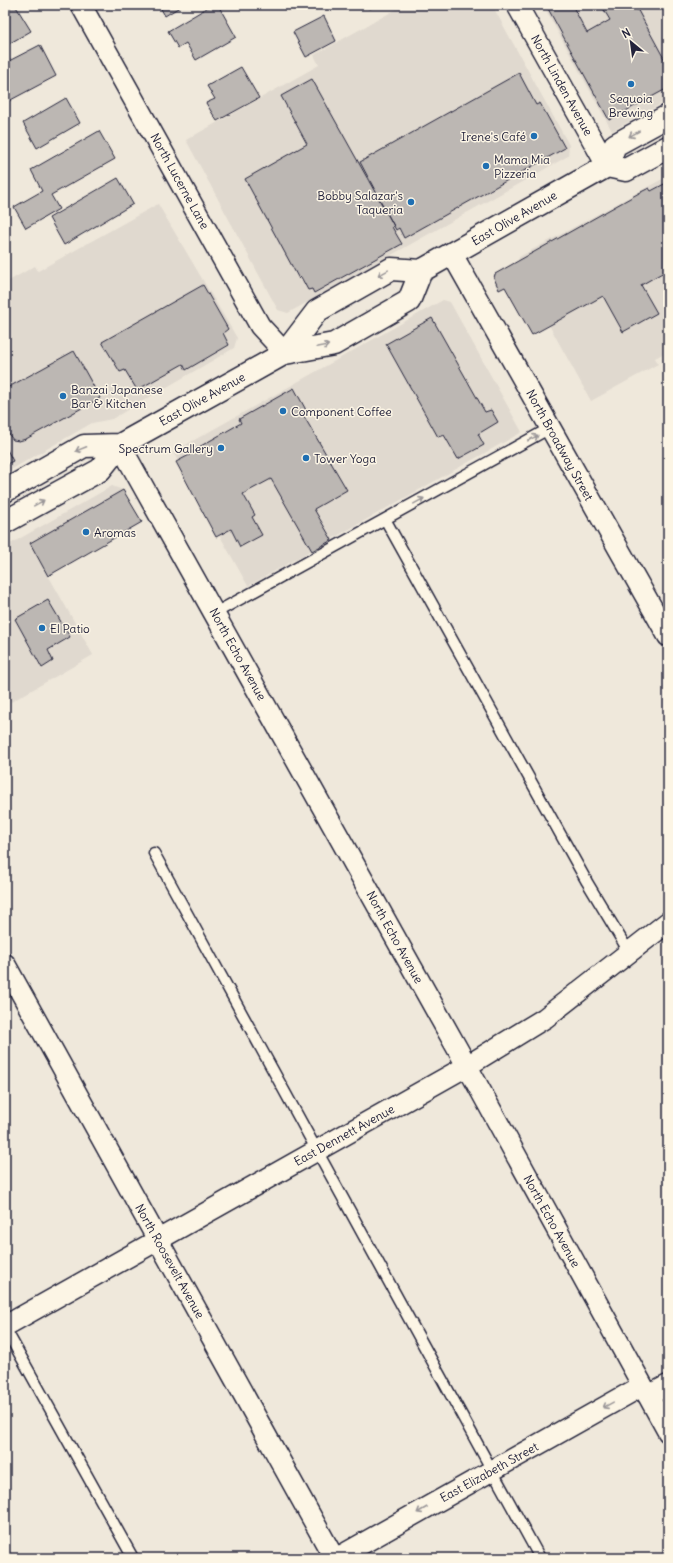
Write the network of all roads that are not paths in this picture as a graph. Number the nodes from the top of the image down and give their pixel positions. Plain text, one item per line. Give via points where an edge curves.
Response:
1 (81, 5) edge
2 (517, 5) edge
3 (668, 116) edge
4 (668, 147) edge
5 (607, 166) junction
6 (452, 254) junction
7 (421, 271) junction
8 (285, 353) junction
9 (550, 428) junction
10 (120, 445) junction
11 (5, 490) edge
12 (385, 519) junction
13 (5, 522) edge
14 (215, 613) junction
15 (668, 636) edge
16 (154, 853) dead end
17 (668, 922) edge
18 (629, 952) junction
19 (5, 964) edge
20 (467, 1066) junction
21 (316, 1150) junction
22 (158, 1239) junction
23 (5, 1327) edge
24 (668, 1385) edge
25 (645, 1391) junction
26 (668, 1432) edge
27 (491, 1470) junction
28 (133, 1558) edge
29 (335, 1558) edge
30 (540, 1558) edge

1 - 8 street, North Lucerne Lane via 260,326
2 - 5 street, North Linden Avenue
3 -> 5 main road via 616,145
4 - 5 main road via 626,170
5 - 6 main road, East Olive Avenue
6 - 7 main road, East Olive Avenue
6 - 9 street, North Broadway Street
7 -> 8 main road, East Olive Avenue via 391,269 317,310
8 -> 7 main road, East Olive Avenue via 334,344 409,301
8 - 10 main road, East Olive Avenue
12 -> 9 lane
9 - 15 street, North Broadway Street
10 -> 11 main road, East Olive Avenue via 84,446
13 -> 10 main road, East Olive Avenue via 100,470
10 - 14 street, North Echo Avenue
12 - 14 lane
12 - 18 lane via 587,882
14 - 20 street, North Echo Avenue
16 - 21 lane
17 - 18 street, East Dennett Avenue
18 - 20 street, East Dennett Avenue via 545,1018
19 - 22 street, North Roosevelt Avenue
20 - 21 street, East Dennett Avenue
20 - 25 street, North Echo Avenue
21 - 22 street, East Dennett Avenue
21 - 27 lane
22 - 23 street, East Dennett Avenue
22 - 29 street, North Roosevelt Avenue
23 - 28 lane
24 - 25 street, East Elizabeth Street
25 - 26 street, North Echo Avenue
25 -> 27 street, East Elizabeth Street
27 -> 29 street, East Elizabeth Street
27 - 30 lane

